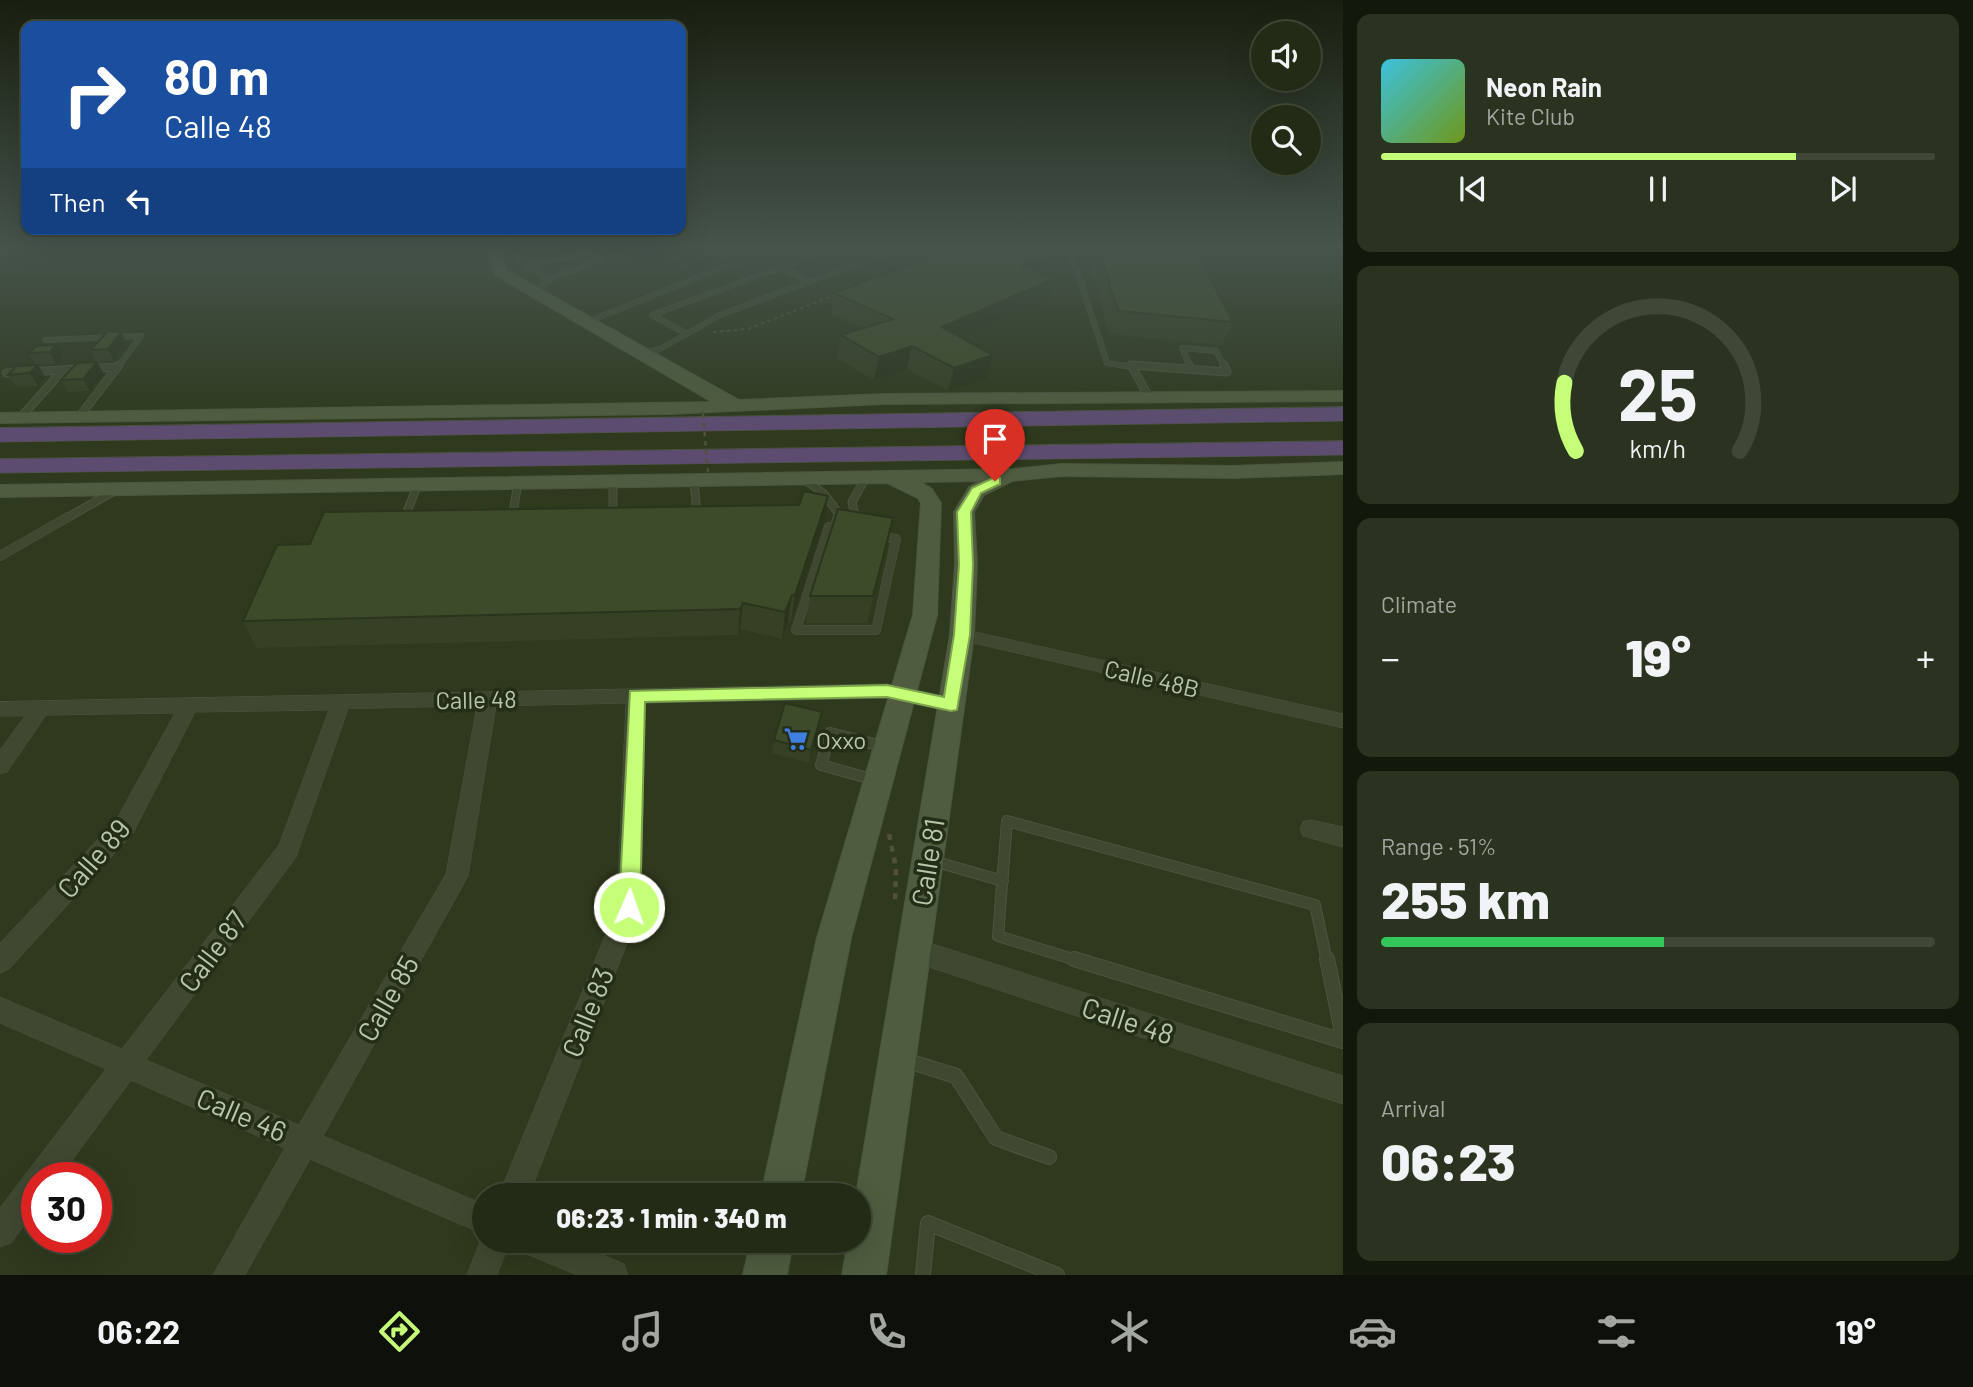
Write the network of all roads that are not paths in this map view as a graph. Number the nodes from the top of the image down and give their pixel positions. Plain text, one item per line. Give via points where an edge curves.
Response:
1 (558, 306) edge
2 (629, 306) edge
3 (677, 306) edge
4 (743, 306) edge
5 (1088, 306) edge
6 (587, 321) junction
7 (687, 334) junction
8 (45, 340) dead end
9 (643, 353) junction
10 (1132, 365) junction
11 (117, 367) junction
12 (1191, 369) junction
13 (63, 370) junction
14 (6, 373) edge
15 (683, 377) junction
16 (1343, 396) edge
17 (1150, 399) junction
18 (1107, 400) junction
19 (745, 405) junction
20 (670, 409) junction
21 (1343, 414) edge
22 (22, 417) junction
23 (0, 418) edge
24 (973, 419) junction
25 (78, 426) junction
26 (540, 426) junction
27 (0, 435) edge
28 (1343, 448) edge
29 (1179, 450) junction
30 (275, 464) junction
31 (64, 465) junction
32 (0, 466) edge
33 (1343, 468) edge
34 (699, 470) junction
35 (1062, 470) junction
36 (1014, 475) junction
37 (877, 477) junction
38 (803, 478) junction
39 (613, 481) junction
40 (518, 482) junction
41 (418, 484) junction
42 (196, 487) junction
43 (118, 489) junction
44 (0, 491) edge
45 (685, 515) edge
46 (624, 516) edge
47 (600, 517) edge
48 (612, 517) junction
49 (524, 518) edge
50 (835, 528) junction
51 (400, 531) edge
52 (862, 533) junction
53 (0, 556) edge
54 (962, 635) junction
55 (902, 694) junction
56 (636, 696) junction
57 (488, 699) junction
58 (341, 702) junction
59 (189, 705) junction
60 (951, 705) junction
61 (41, 708) junction
62 (0, 709) edge
63 (1343, 721) edge
64 (882, 764) junction
65 (0, 766) edge
66 (1311, 829) dead end
67 (1343, 837) edge
68 (928, 859) junction
69 (1003, 881) junction
70 (914, 950) junction
71 (0, 961) edge
72 (0, 1010) edge
73 (1343, 1036) edge
74 (1343, 1041) edge
75 (897, 1057) junction
76 (126, 1064) junction
77 (1343, 1090) edge
78 (305, 1141) junction
79 (1049, 1157) dead end
80 (53, 1162) edge
81 (519, 1183) edge
82 (783, 1183) edge
83 (21, 1204) edge
84 (472, 1214) edge
85 (0, 1232) edge
86 (490, 1253) edge
87 (561, 1253) edge
88 (770, 1253) edge
89 (228, 1275) edge
90 (482, 1275) edge
91 (613, 1275) edge
92 (765, 1275) edge
93 (864, 1275) edge
94 (923, 1275) edge
95 (1058, 1275) edge

1 - 6 main road
2 - 6 lane
3 - 7 lane via 652,315
4 - 7 lane
5 - 10 lane via 1107,363
6 - 9 main road
7 - 9 lane
8 - 11 lane via 141,335
9 - 15 main road
10 - 12 lane
10 - 17 lane
11 - 13 lane
11 - 25 lane
12 - 12 lane via 1182,348 1216,351 1227,371
13 - 14 lane
13 - 22 lane
15 - 19 main road via 725,402
15 - 20 main road via 684,397
16 - 17 main road
17 - 18 main road
18 - 19 main road via 883,399
18 - 24 highway
19 - 20 main road
19 - 24 highway
20 - 25 main road
20 - 26 highway via 644,416 550,421
21 - 24 highway
22 - 23 main road
22 - 25 main road
24 - 26 highway
25 - 26 highway
25 - 27 highway
25 - 31 highway via 36,450 42,460
28 - 29 highway
29 - 34 highway
29 - 35 highway
30 - 31 highway
30 - 34 highway
30 - 42 highway
31 - 32 highway
33 - 35 main road
34 - 38 highway
34 - 39 main road
34 - 45 lane via 697,515
35 - 36 main road
36 - 37 main road
36 - 54 main road, Calle 81 via 976,491 964,512
37 - 38 main road
37 - 52 lane via 852,502 855,516 866,517
37 - 55 main road via 929,495 932,517 925,615
38 - 50 lane via 835,507 839,514
39 - 40 main road
39 - 48 lane
40 - 41 main road
40 - 49 lane via 512,519
41 - 42 main road
41 - 51 lane
42 - 43 main road
43 - 44 main road
43 - 53 lane
46 - 48 lane
47 - 48 lane
50 - 52 lane
50 - 52 lane via 829,527 796,630 876,629 896,539
54 - 60 main road, Calle 81
54 - 63 street, Calle 48B
55 - 56 street, Calle 48
55 - 60 street, Calle 48
55 - 64 main road
56 - 57 street, Calle 48
56 - 81 street, Calle 83 via 629,907
57 - 58 street, Calle 48
57 - 78 street, Calle 85 via 457,876
58 - 59 street, Calle 48
58 - 76 street, Calle 87 via 288,850
59 - 61 street, Calle 48
59 - 71 street, Calle 89 via 125,826
60 - 68 main road, Calle 81
61 - 62 street, Calle 48
61 - 65 street
64 - 64 lane via 830,733 821,765
64 - 82 main road via 834,938
66 - 67 street
68 - 69 lane
68 - 70 main road, Calle 81
69 - 73 lane via 1007,821 1315,905
69 - 74 lane via 998,936
70 - 75 main road, Calle 81
70 - 77 street, Calle 48
72 - 76 street, Calle 46
75 - 79 lane via 956,1076 996,1138
75 - 93 main road, Calle 81
76 - 78 street, Calle 46
76 - 80 street, Calle 87
78 - 84 street, Calle 46
78 - 89 street, Calle 85
83 - 85 street
86 - 90 street
87 - 91 street
88 - 92 main road
94 - 95 lane via 928,1223

